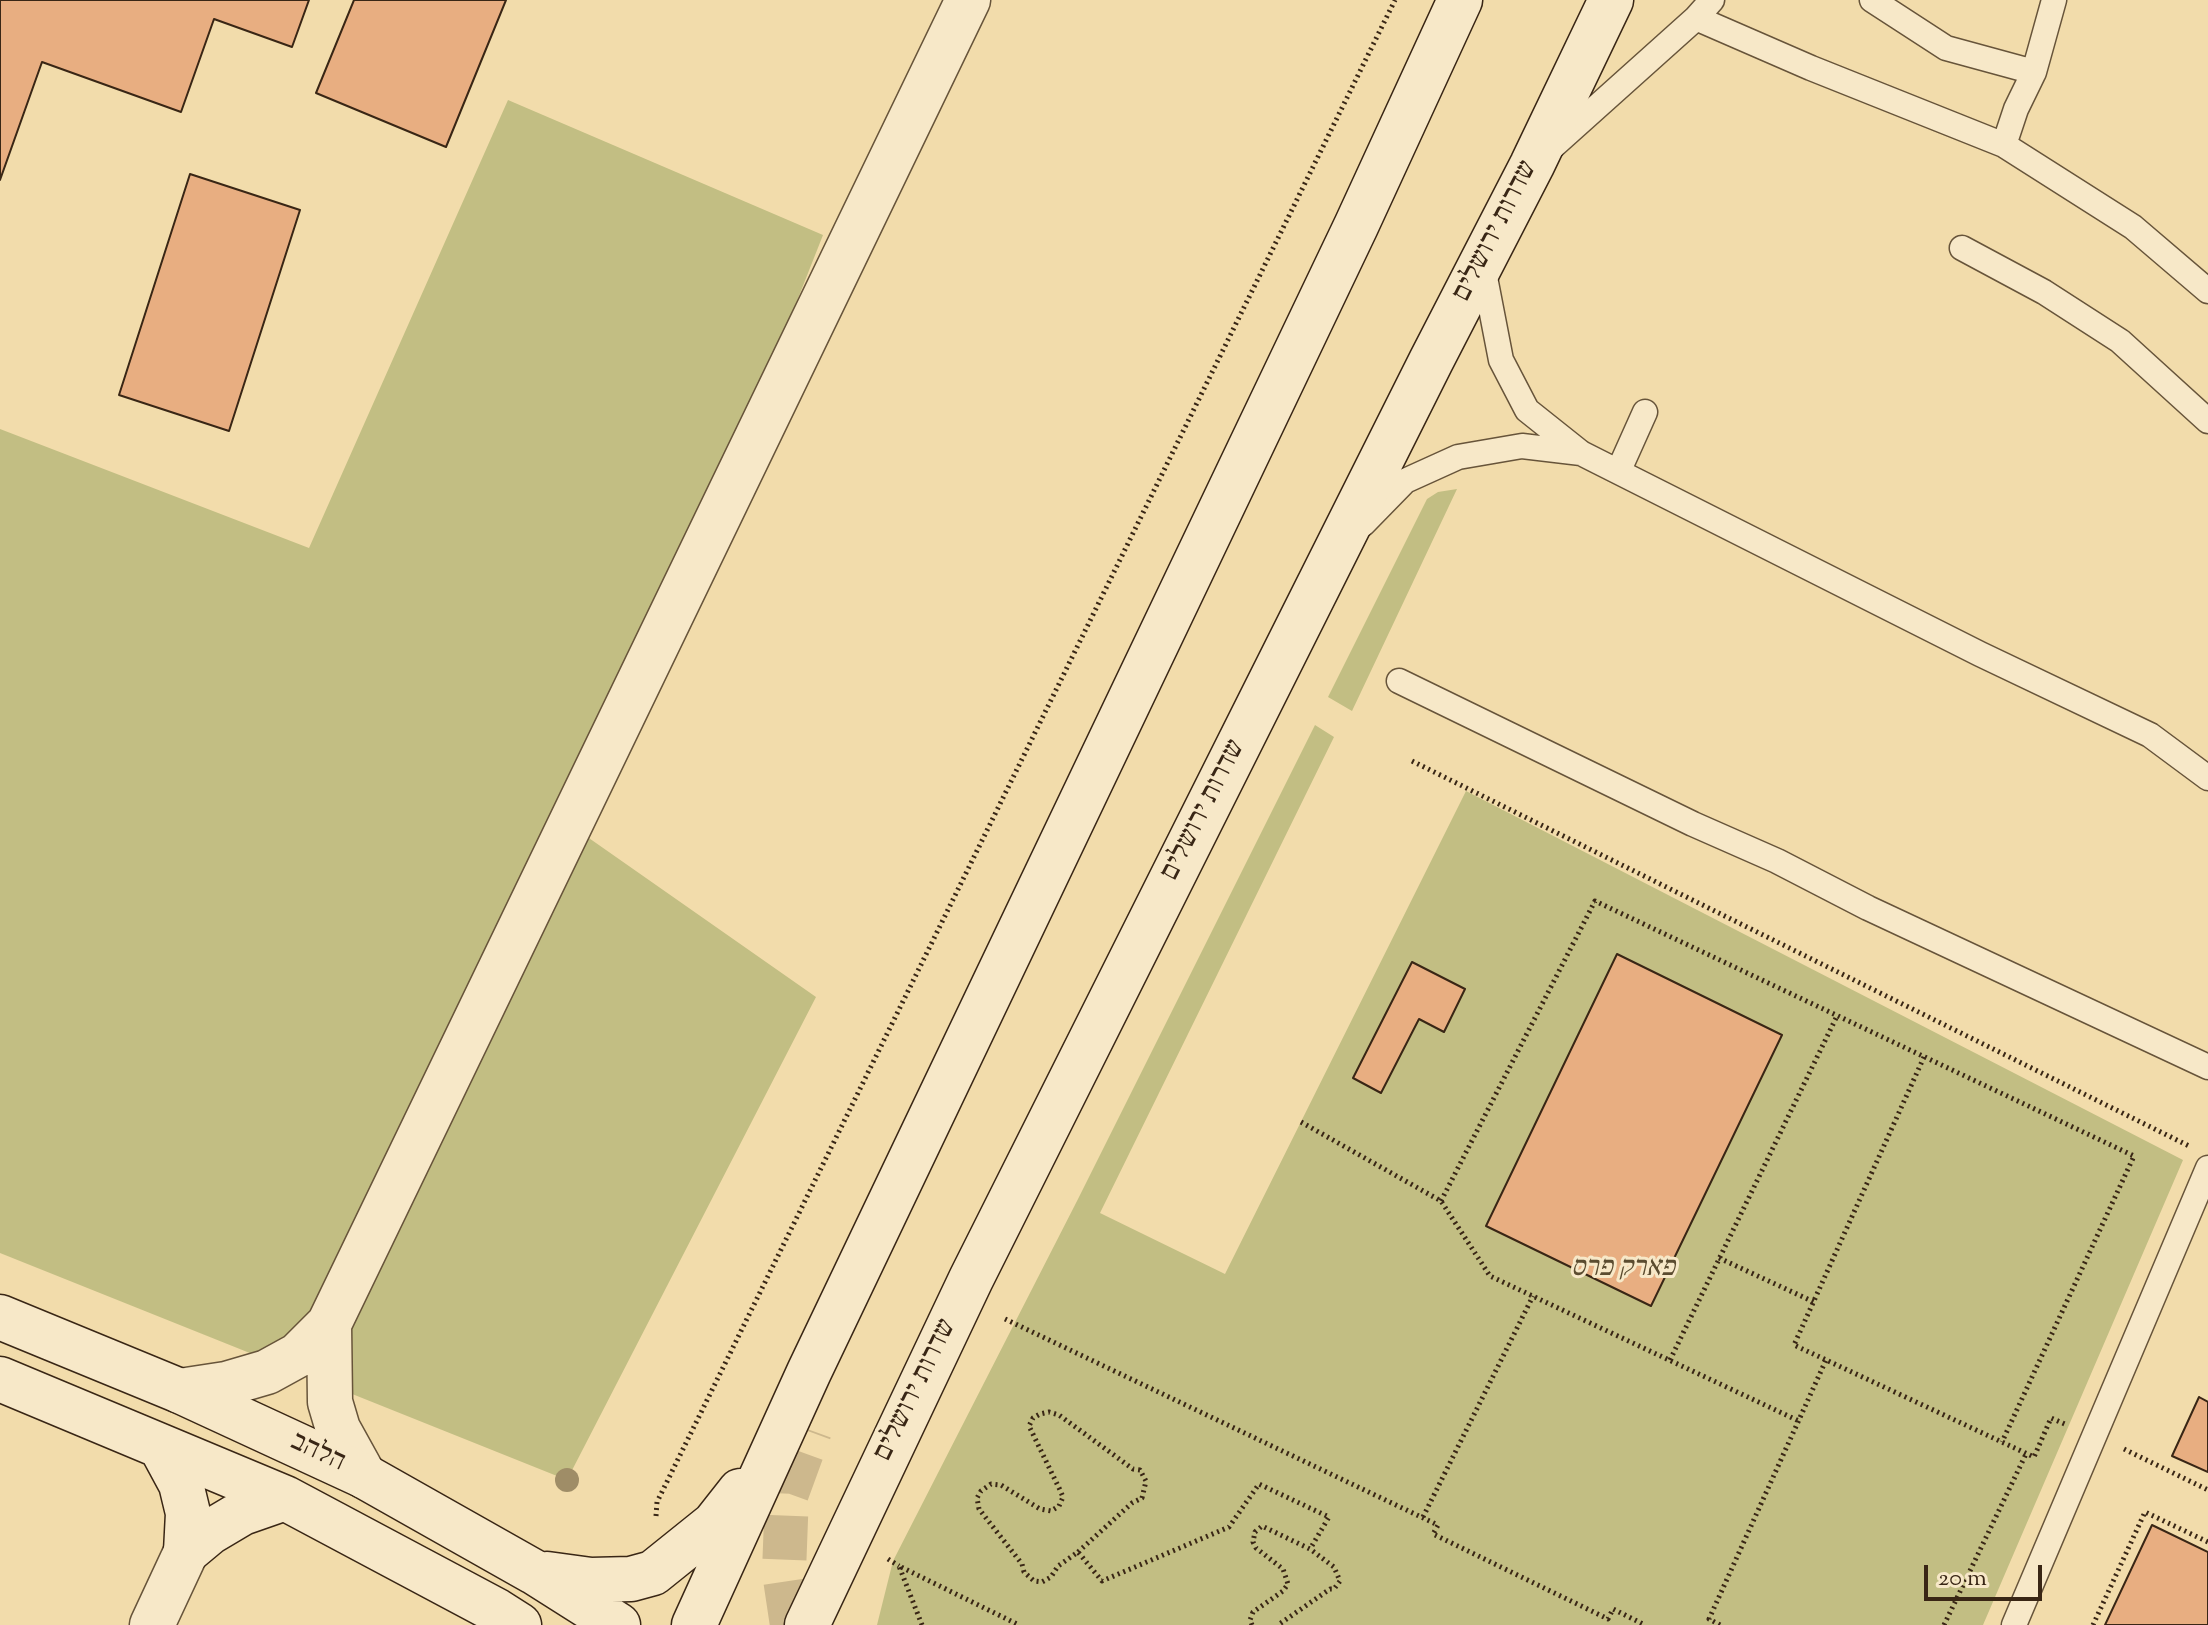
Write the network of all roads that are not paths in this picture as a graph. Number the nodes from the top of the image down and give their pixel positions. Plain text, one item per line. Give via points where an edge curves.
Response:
1 (968, 0) edge
2 (1460, 0) edge
3 (1611, 0) edge
4 (1872, 0) edge
5 (2054, 0) edge
6 (1704, 9) edge
7 (2034, 72) junction
8 (2004, 145) junction
9 (1532, 165) junction
10 (1962, 248) dead end
11 (1482, 261) junction
12 (2208, 291) edge
13 (1645, 412) dead end
14 (2208, 421) edge
15 (1581, 453) junction
16 (1619, 470) junction
17 (1333, 555) junction
18 (1399, 681) dead end
19 (1112, 739) junction
20 (2208, 778) edge
21 (2208, 1067) edge
22 (2203, 1159) edge
23 (0, 1317) edge
24 (329, 1324) junction
25 (809, 1372) junction
26 (0, 1379) edge
27 (180, 1391) junction
28 (810, 1430) tunnel mouth
29 (161, 1447) junction
30 (885, 1456) junction
31 (364, 1476) junction
32 (285, 1498) junction
33 (186, 1552) junction
34 (534, 1572) junction
35 (509, 1620) edge
36 (152, 1625) edge
37 (618, 1625) edge
38 (694, 1625) edge
39 (807, 1625) edge
40 (844, 1625) edge
41 (2014, 1625) edge

1 - 24 main road
2 - 19 main road
3 - 9 main road, שדרות ירושלים
4 - 7 lane via 1946,48
5 - 7 lane
6 - 8 lane via 1811,68
6 - 9 lane
7 - 8 lane
8 - 12 lane via 2133,227
9 - 11 main road, שדרות ירושלים
10 - 14 lane via 2120,341
11 - 15 lane via 1501,360 1527,410
11 - 17 main road, שדרות ירושלים
13 - 16 lane
15 - 16 lane
15 - 17 lane via 1522,446 1458,457 1405,481
16 - 20 lane via 2150,735
17 - 30 main road, שדרות ירושלים
18 - 21 lane
19 - 25 main road
19 - 28 main road via 1004,1032
22 - 41 lane
23 - 27 main road, הלהב
24 - 27 main road via 298,1355 267,1372
24 - 31 main road via 330,1402 338,1429
25 - 34 main road via 787,1422 750,1478 714,1524 653,1573 591,1580
25 - 38 main road
26 - 29 main road, הלהב
27 - 31 main road, הלהב
29 - 32 main road, הלהב
29 - 33 main road via 181,1484 188,1513
30 - 39 main road, שדרות ירושלים
30 - 40 main road
31 - 34 main road, הלהב
32 - 33 main road via 242,1513
32 - 35 main road, הלהב
33 - 36 main road
34 - 37 main road, הלהב

